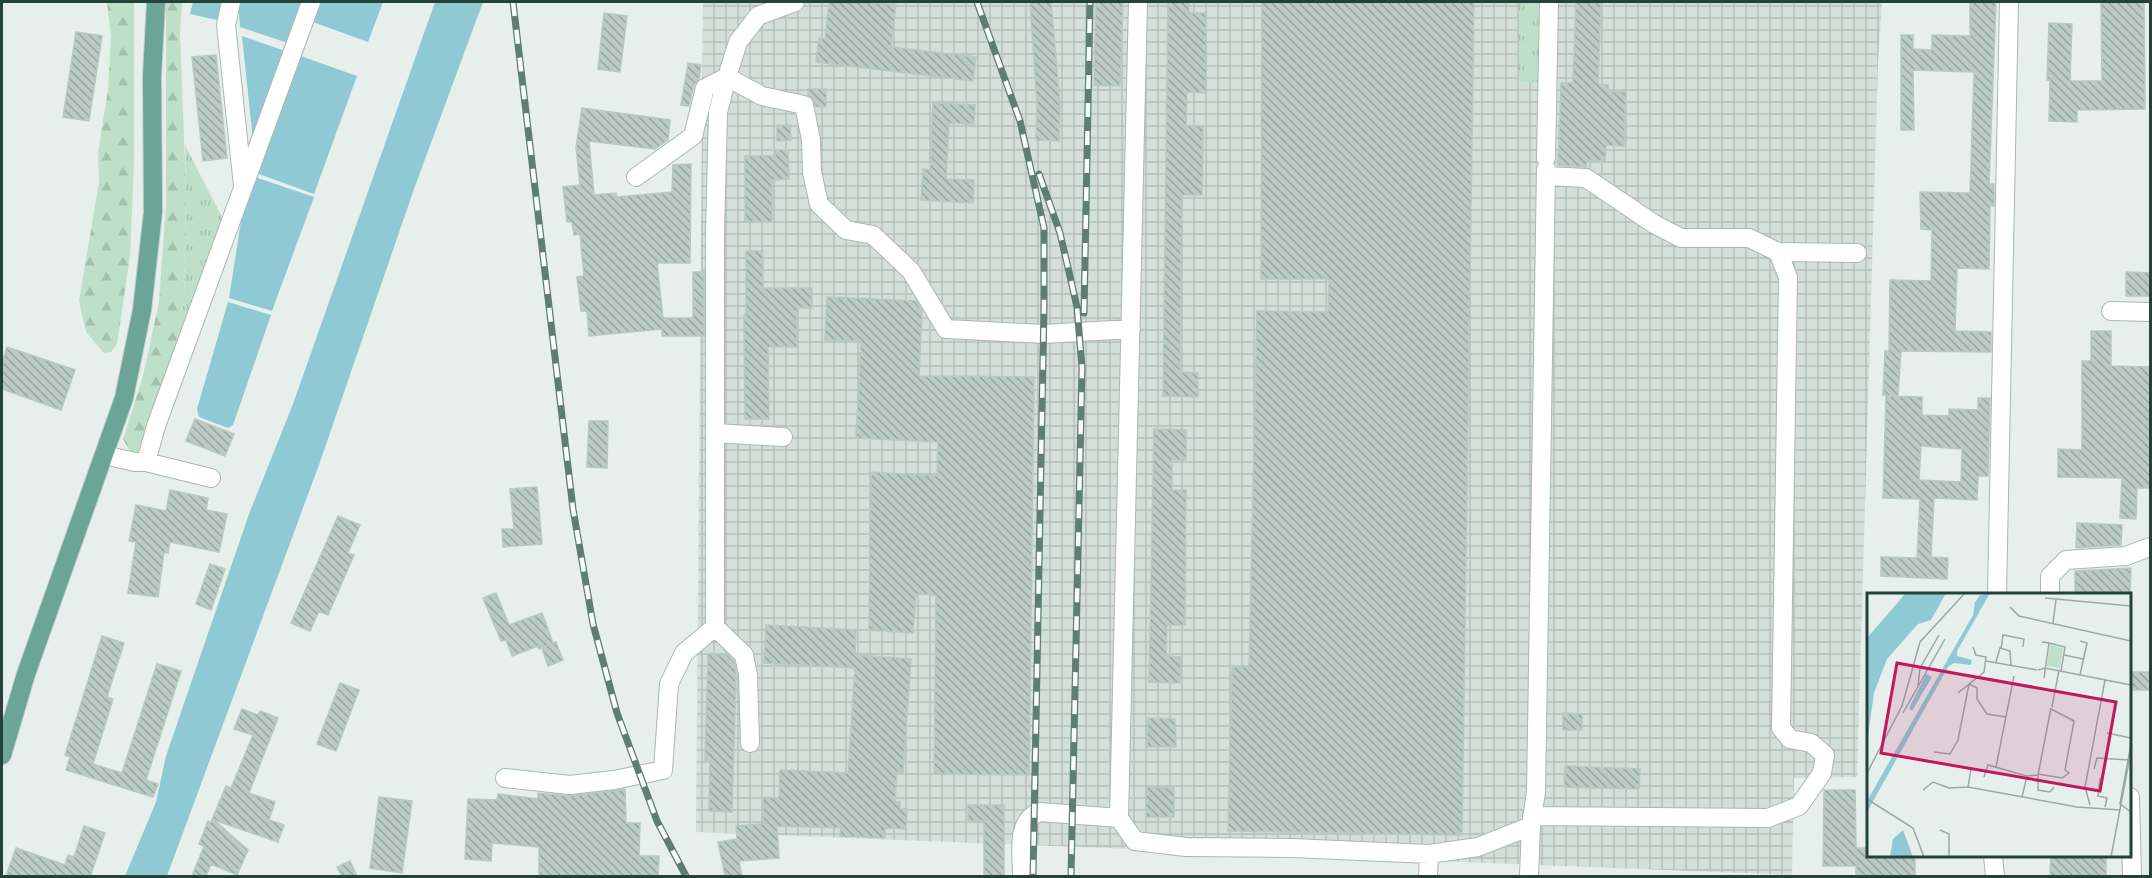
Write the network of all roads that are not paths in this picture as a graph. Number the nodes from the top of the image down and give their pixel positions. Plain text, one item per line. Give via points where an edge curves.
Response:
1 (156, 2) edge
2 (231, 2) edge
3 (312, 2) edge
4 (795, 2) edge
5 (1138, 2) edge
6 (1549, 2) edge
7 (2009, 2) edge
8 (727, 77) junction
9 (1546, 168) junction
10 (636, 177) dead end
11 (244, 187) junction
12 (1778, 252) junction
13 (1857, 253) dead end
14 (2111, 311) dead end
15 (2151, 312) edge
16 (1131, 329) junction
17 (715, 433) junction
18 (783, 437) dead end
19 (104, 455) junction
20 (146, 462) junction
21 (212, 478) dead end
22 (2151, 547) edge
23 (1996, 593) edge
24 (2050, 593) edge
25 (715, 627) junction
26 (750, 743) dead end
27 (2, 755) edge
28 (505, 778) dead end
29 (1119, 818) junction
30 (1532, 821) junction
31 (2131, 836) edge
32 (1430, 854) junction
33 (1993, 857) edge
34 (1023, 876) edge
35 (1428, 876) edge
36 (1529, 876) edge
37 (1995, 876) edge
38 (2132, 876) edge

1 - 19 main road via 153,212 142,310 124,398
2 - 11 street via 226,25
3 - 11 street
4 - 8 street via 758,16 738,42
5 - 16 street
6 - 9 street
7 - 23 street
8 - 10 street via 705,88 693,136
8 - 16 street via 762,96 804,105 819,204 846,230 873,235 911,271 946,329 1044,334
8 - 17 street via 718,112
9 - 12 street via 1586,178 1681,238 1749,238
9 - 30 street via 1536,792
11 - 20 street
12 - 13 street
12 - 30 street via 1788,277 1781,728 1790,739 1811,743 1825,755 1822,773 1799,806 1768,818
14 - 15 street
16 - 29 street
17 - 18 street
17 - 25 street
19 - 20 street
19 - 27 main road via 26,674
20 - 21 street
22 - 24 street via 2126,556 2066,560 2050,576
25 - 26 street via 744,655
25 - 28 street via 684,653 669,684 663,770 570,785
29 - 32 street via 1135,841 1186,847
29 - 34 street via 1040,812 1033,815 1022,830
30 - 32 street via 1478,847
30 - 36 street
31 - 38 street
32 - 35 street
33 - 37 street

